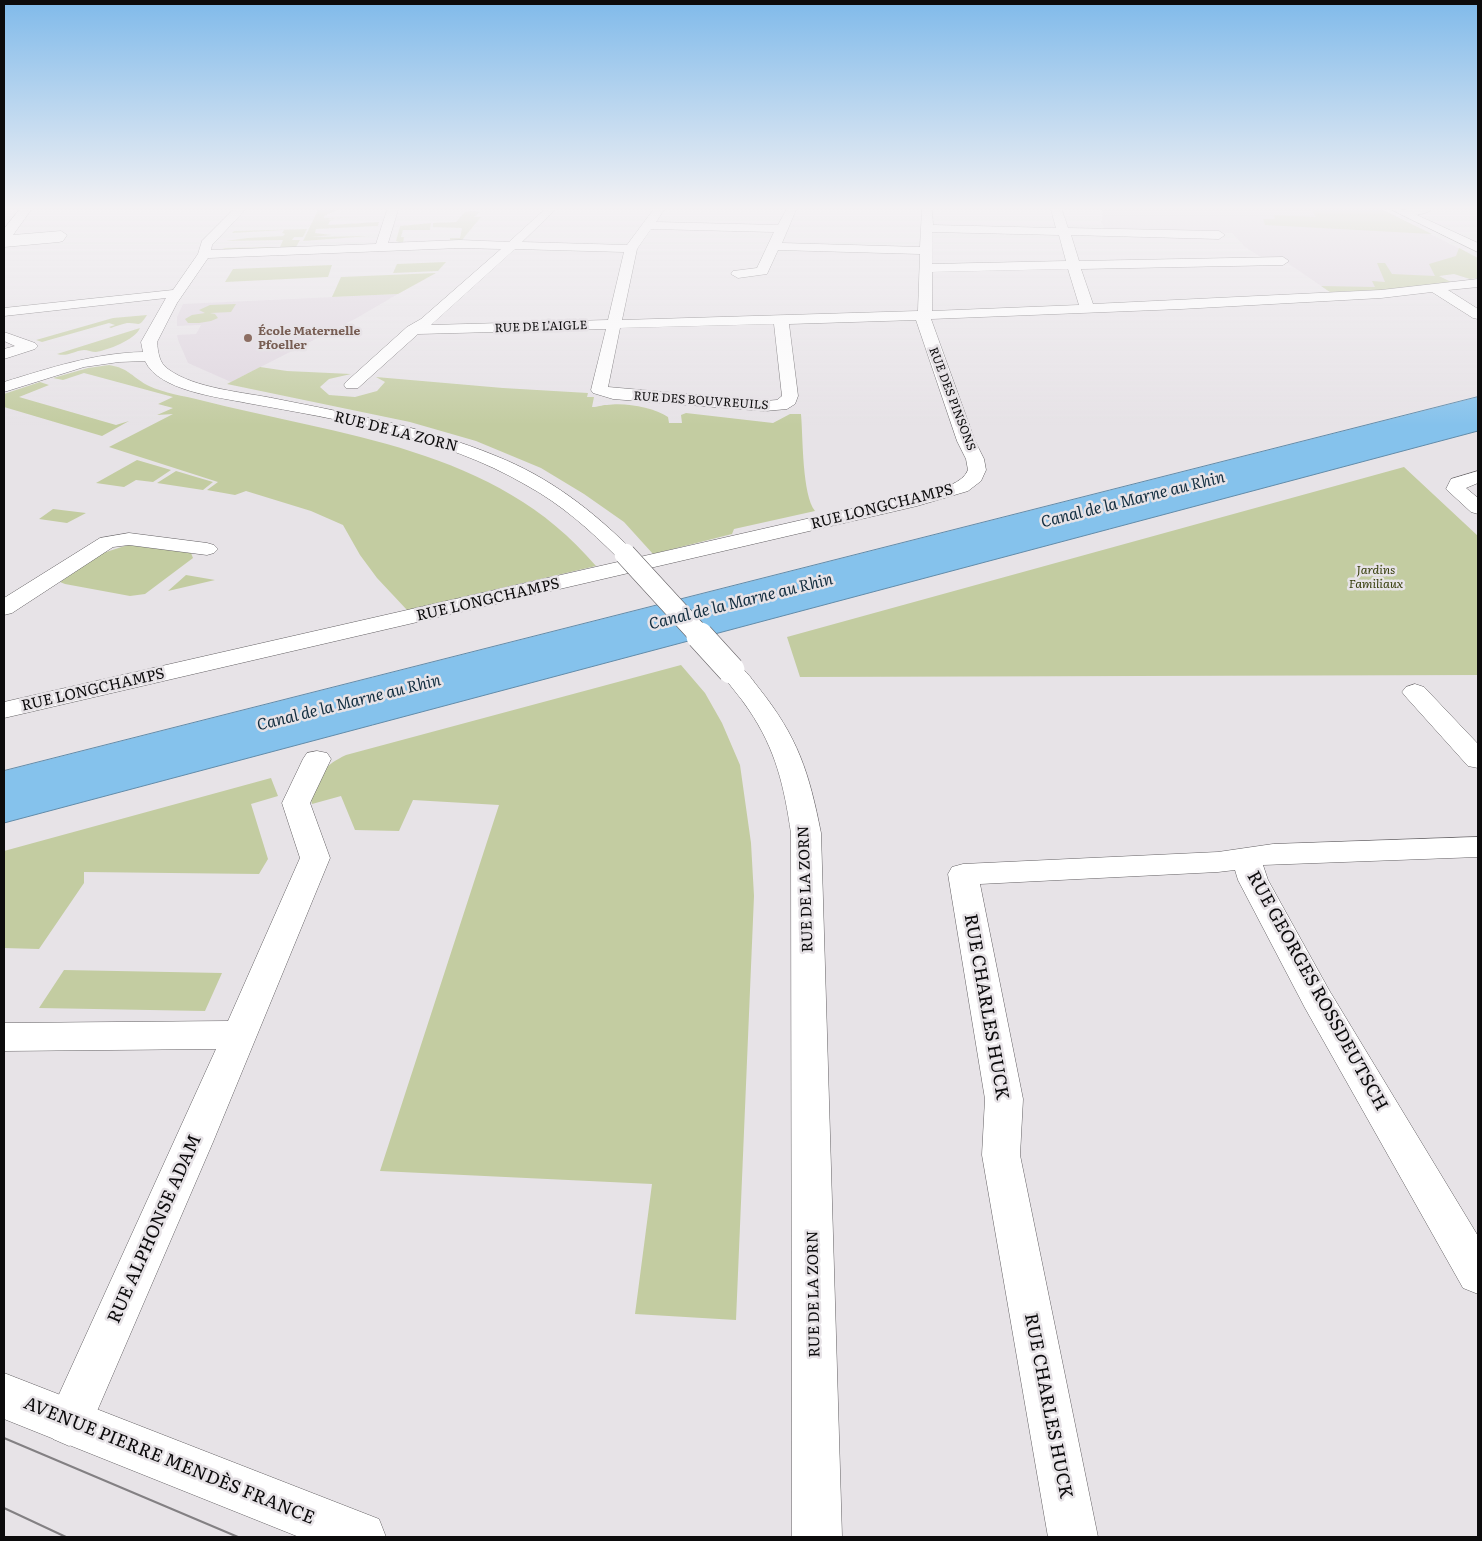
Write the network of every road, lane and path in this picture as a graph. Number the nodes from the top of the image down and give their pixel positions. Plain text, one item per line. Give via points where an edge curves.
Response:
1 (185, 282) edge
2 (471, 282) edge
3 (624, 282) edge
4 (926, 282) edge
5 (1079, 282) edge
6 (1478, 283) edge
7 (1434, 288) junction
8 (178, 293) junction
9 (1087, 309) junction
10 (4, 312) edge
11 (926, 315) junction
12 (1478, 315) edge
13 (781, 320) junction
14 (615, 325) junction
15 (412, 330) junction
16 (6, 338) edge
17 (4, 354) edge
18 (151, 356) junction
19 (352, 385) dead end
20 (4, 387) edge
21 (1478, 477) edge
22 (970, 483) joint
23 (1478, 508) edge
24 (206, 549) dead end
25 (4, 608) edge
26 (1415, 692) dead end
27 (4, 710) edge
28 (317, 759) dead end
29 (1478, 760) edge
30 (1478, 847) edge
31 (1246, 858) junction
32 (239, 1035) junction
33 (4, 1037) edge
34 (1478, 1274) edge
35 (4, 1396) edge
36 (69, 1423) junction
37 (361, 1537) edge
38 (817, 1537) edge
39 (1073, 1537) edge

1 - 8 street
2 - 15 street via 426,322
3 - 14 street
4 - 11 street, RUE DES PINSONS
5 - 9 street
6 - 7 street, RUE DE L'AIGLE
7 - 9 street, RUE DE L'AIGLE via 1381,294
7 - 12 street
8 - 10 street
8 - 18 street via 149,342
9 - 11 street, RUE DE L'AIGLE
11 - 13 street, RUE DE L'AIGLE
11 - 22 street, RUE DES PINSONS via 924,325 966,441 976,460 976,475
13 - 14 street, RUE DE L'AIGLE
13 - 14 street, RUE DES BOUVREUILS via 789,400 781,405 766,406 602,392 598,387
14 - 15 street, RUE DE L'AIGLE
15 - 19 street
16 - 17 street via 30,346
18 - 20 street via 106,358 82,363
18 - 38 street, RUE DE LA ZORN, bridge via 154,366 180,382 420,435 491,460 539,483 599,527 625,554 758,701 780,740 797,782 806,833
21 - 23 street via 1458,483 1456,489
22 - 27 street, RUE LONGCHAMPS via 899,504
24 - 25 street via 129,539 107,542
26 - 29 street
28 - 32 street, RUE ALPHONSE ADAM via 296,804 315,858
30 - 31 street, RUE GEORGES ROSSDEUTSCH via 1273,854
31 - 34 street, RUE GEORGES ROSSDEUTSCH via 1252,880 1318,999
31 - 39 street, RUE CHARLES HUCK via 963,874 1004,1099 1002,1164
32 - 33 street
32 - 36 street, RUE ALPHONSE ADAM
35 - 36 street, AVENUE PIERRE MENDÈS FRANCE
36 - 37 street, AVENUE PIERRE MENDÈS FRANCE

